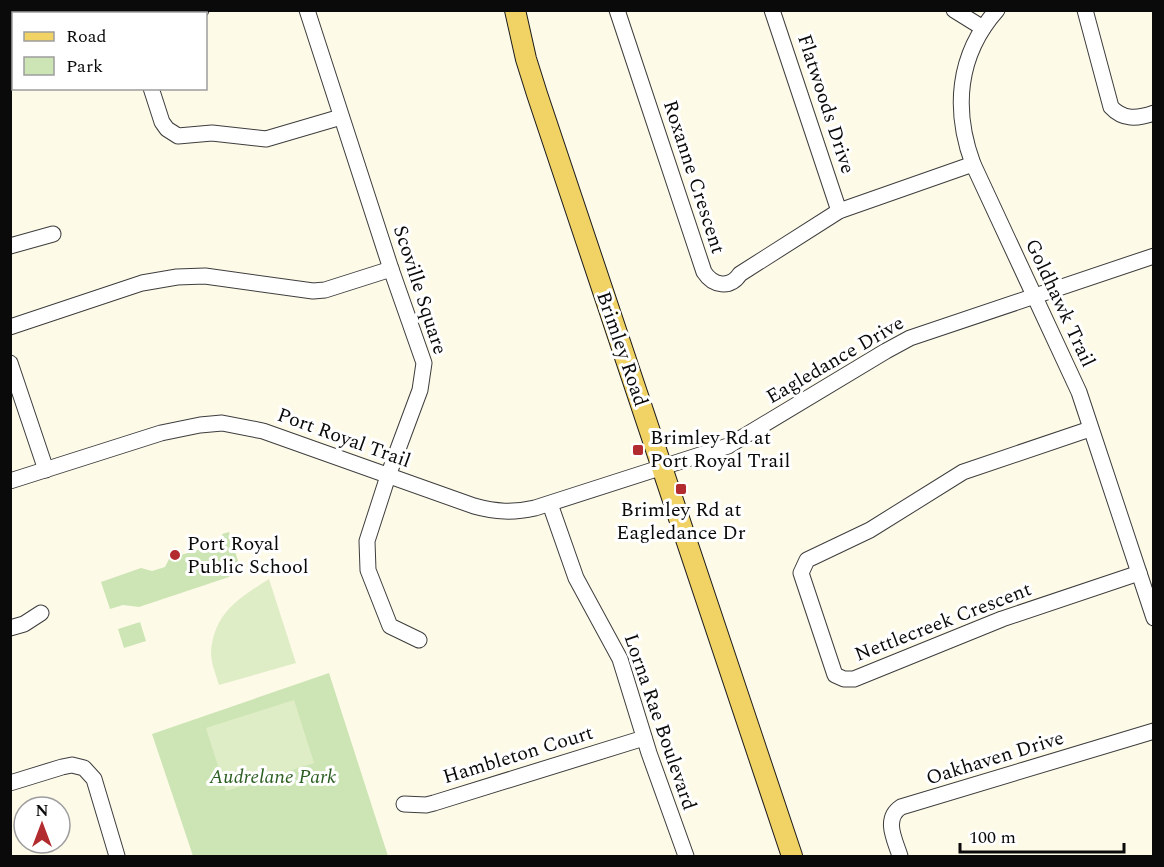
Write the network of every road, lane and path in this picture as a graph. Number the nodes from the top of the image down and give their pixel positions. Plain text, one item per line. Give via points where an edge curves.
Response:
1 (307, 10) edge
2 (515, 10) edge
3 (617, 10) edge
4 (772, 10) edge
5 (954, 10) edge
6 (996, 10) edge
7 (1085, 10) edge
8 (983, 28) junction
9 (152, 90) edge
10 (1154, 113) edge
11 (341, 117) junction
12 (973, 164) junction
13 (839, 212) junction
14 (53, 234) dead end
15 (10, 246) edge
16 (1154, 256) edge
17 (391, 269) junction
18 (1035, 297) junction
19 (10, 327) edge
20 (10, 363) edge
21 (1090, 429) junction
22 (661, 467) junction
23 (46, 470) junction
24 (388, 476) junction
25 (10, 481) edge
26 (550, 504) junction
27 (1139, 573) junction
28 (41, 613) dead end
29 (1154, 618) edge
30 (10, 628) edge
31 (419, 640) dead end
32 (1154, 731) edge
33 (644, 738) junction
34 (10, 783) edge
35 (404, 804) dead end
36 (117, 856) edge
37 (686, 856) edge
38 (792, 856) edge
39 (900, 856) edge

1 - 11 street, Scoville Square
2 - 22 main road, Brimley Road via 537,94
3 - 13 street, Roxanne Crescent via 708,278 716,283 732,282
4 - 13 street, Flatwoods Drive
5 - 8 street
6 - 8 street, Goldhawk Trail
7 - 10 street via 1111,107 1125,118
8 - 12 street, Goldhawk Trail via 968,58 960,101 962,128
9 - 11 street via 162,122 178,135 212,133 266,139
11 - 17 street, Scoville Square
12 - 13 street, Roxanne Crescent
12 - 18 street, Goldhawk Trail
14 - 15 street
16 - 18 street, Eagledance Drive
17 - 19 street via 313,291 205,276 157,280
17 - 24 street, Scoville Square via 424,363 420,390
18 - 21 street, Goldhawk Trail via 1079,392
18 - 22 street, Eagledance Drive via 898,344 736,442
20 - 23 street
21 - 27 street, Goldhawk Trail
21 - 27 street, Nettlecreek Crescent via 963,472 870,530 807,560 801,573 831,665 835,675 854,679 1002,619
22 - 26 street, Port Royal Trail
22 - 38 main road, Brimley Road
23 - 24 street, Port Royal Trail via 161,433 222,423 263,431
23 - 25 street, Port Royal Trail
24 - 26 street, Port Royal Trail via 489,510 515,513
24 - 31 street, Scoville Square via 367,541 368,570 390,626
26 - 33 street, Lorna Rae Boulevard via 576,578 620,659
27 - 29 street, Goldhawk Trail
28 - 30 street
32 - 39 street, Oakhaven Drive via 901,807 892,816 891,825
33 - 35 street, Hambleton Court via 434,804
33 - 37 street, Lorna Rae Boulevard
34 - 36 street via 62,766 84,768 94,779

